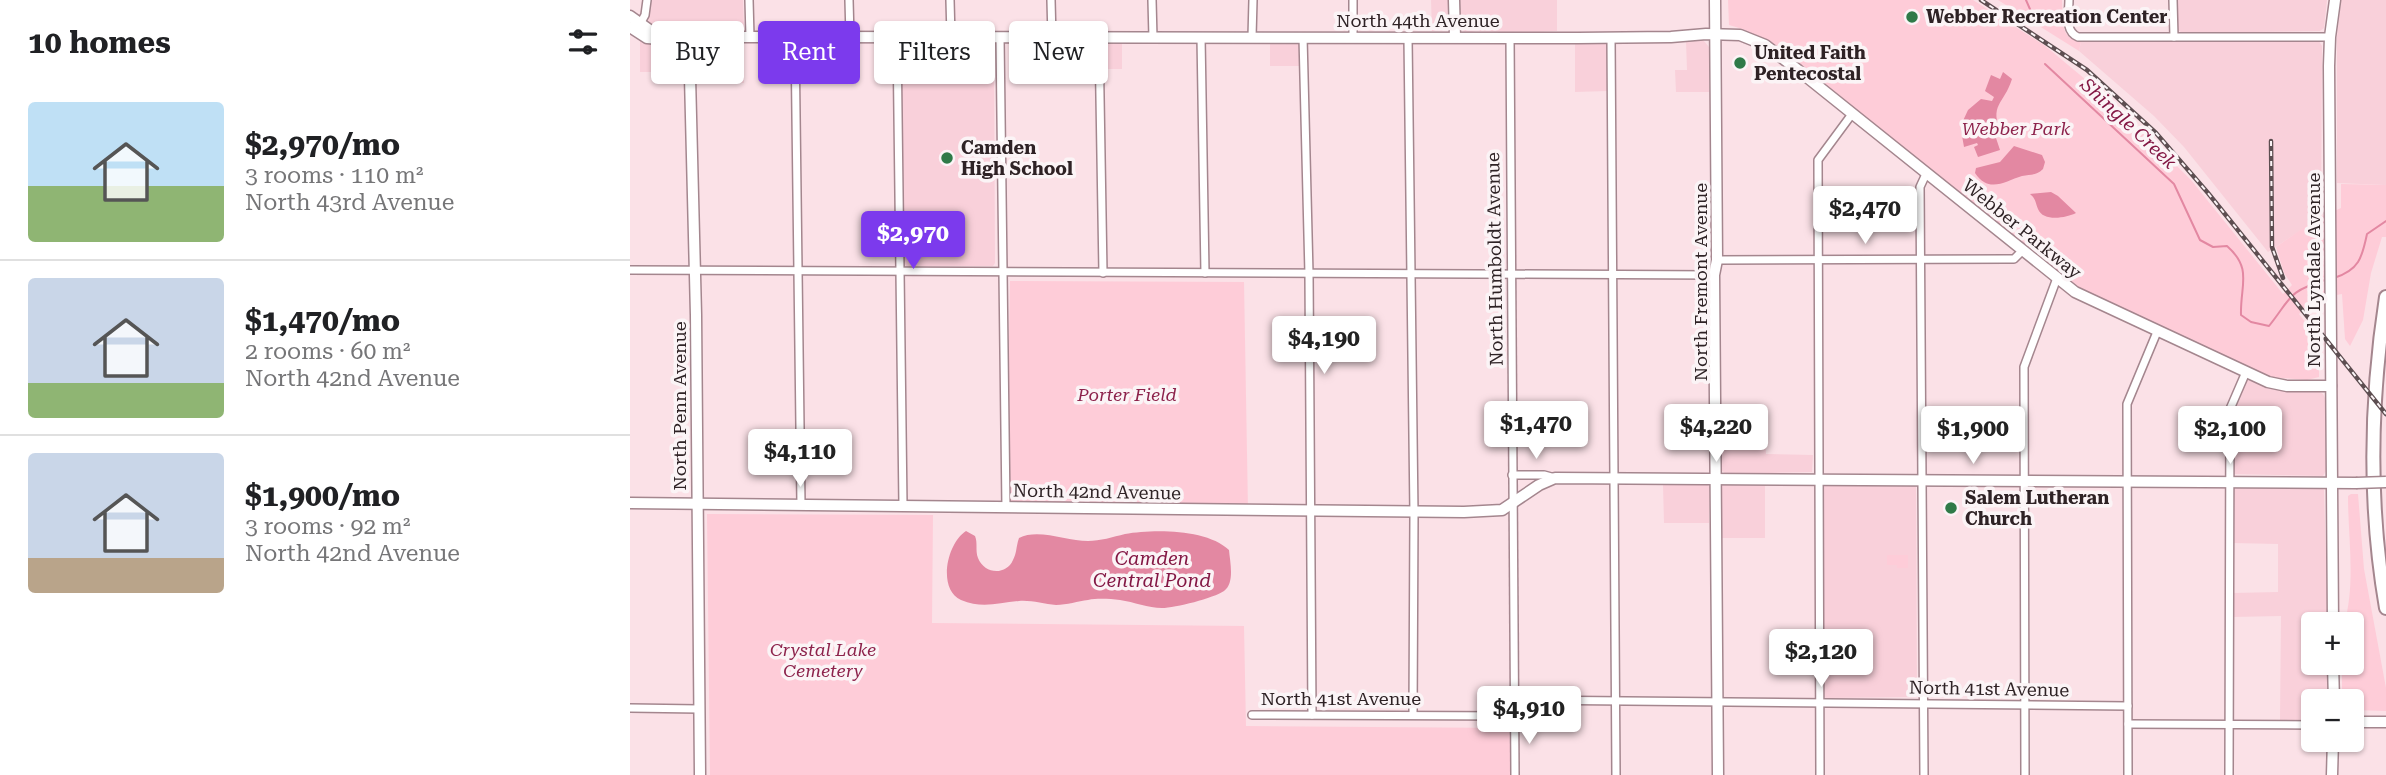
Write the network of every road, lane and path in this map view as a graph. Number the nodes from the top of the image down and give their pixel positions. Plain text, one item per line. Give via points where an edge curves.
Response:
1 (647, 0) edge
2 (749, 0) edge
3 (849, 0) edge
4 (950, 0) edge
5 (1051, 0) edge
6 (1152, 0) edge
7 (1253, 0) edge
8 (1353, 0) edge
9 (1454, 0) edge
10 (1715, 0) edge
11 (2069, 0) edge
12 (2173, 0) edge
13 (2335, 0) edge
14 (630, 16) edge
15 (850, 21) edge
16 (951, 21) edge
17 (1052, 21) edge
18 (633, 29) edge
19 (1716, 34) junction
20 (744, 37) edge
21 (750, 37) junction
22 (758, 37) edge
23 (995, 37) edge
24 (1000, 37) junction
25 (1009, 37) edge
26 (1201, 37) junction
27 (1252, 37) junction
28 (1303, 37) junction
29 (1353, 37) junction
30 (1455, 37) junction
31 (1510, 37) junction
32 (2174, 37) junction
33 (2330, 37) junction
34 (1108, 38) edge
35 (1153, 38) junction
36 (1408, 38) junction
37 (1611, 38) junction
38 (651, 39) edge
39 (1765, 45) joint
40 (690, 84) edge
41 (796, 84) edge
42 (897, 84) edge
43 (1100, 84) edge
44 (1852, 114) junction
45 (1926, 174) junction
46 (2022, 251) junction
47 (1717, 260) junction
48 (1818, 260) junction
49 (1920, 260) junction
50 (630, 270) edge
51 (695, 270) junction
52 (798, 271) junction
53 (899, 271) junction
54 (1002, 272) junction
55 (1103, 272) junction
56 (1205, 273) junction
57 (1309, 274) junction
58 (1412, 274) junction
59 (1512, 274) junction
60 (1612, 275) junction
61 (1714, 275) junction
62 (2057, 278) junction
63 (2386, 297) edge
64 (2157, 332) junction
65 (2246, 372) junction
66 (2331, 386) junction
67 (1512, 475) junction
68 (1555, 478) junction
69 (1613, 479) junction
70 (1716, 480) junction
71 (1819, 480) junction
72 (1923, 481) junction
73 (2024, 481) junction
74 (2333, 481) junction
75 (2127, 482) junction
76 (2230, 482) junction
77 (2386, 482) edge
78 (630, 503) edge
79 (697, 503) junction
80 (801, 505) junction
81 (1512, 505) junction
82 (902, 506) junction
83 (1006, 507) junction
84 (1310, 510) junction
85 (1412, 512) junction
86 (2386, 608) edge
87 (2333, 612) edge
88 (1514, 699) junction
89 (1615, 701) junction
90 (1717, 701) junction
91 (1820, 704) junction
92 (1924, 704) junction
93 (2025, 705) junction
94 (2128, 706) junction
95 (630, 709) edge
96 (699, 709) junction
97 (1252, 715) dead end
98 (1312, 715) junction
99 (1413, 715) junction
100 (1515, 716) junction
101 (2364, 722) edge
102 (2386, 722) edge
103 (2128, 724) junction
104 (2229, 724) junction
105 (2301, 725) edge
106 (2333, 752) edge
107 (700, 775) edge
108 (1515, 775) edge
109 (1616, 775) edge
110 (1718, 775) edge
111 (1820, 775) edge
112 (1924, 775) edge
113 (2025, 775) edge
114 (2128, 775) edge
115 (2229, 775) edge
116 (2332, 775) edge

1 - 18 street via 645,15
2 - 21 street
3 - 15 street
4 - 16 street
5 - 17 street
6 - 35 street
7 - 27 street
8 - 29 street
9 - 30 street
10 - 19 street, North Fremont Avenue
11 - 32 street via 2069,29 2078,37
12 - 32 street
13 - 33 street, North Lyndale Avenue
14 - 18 street
18 - 38 street, North 44th Avenue
19 - 37 street, North 44th Avenue
19 - 39 street, North 44th Avenue via 1740,35
19 - 47 street, North Fremont Avenue
20 - 21 street, North 44th Avenue
21 - 22 street, North 44th Avenue
23 - 24 street, North 44th Avenue
24 - 25 street, North 44th Avenue
24 - 54 street
26 - 27 street, North 44th Avenue
26 - 35 street, North 44th Avenue
26 - 56 street
27 - 28 street, North 44th Avenue
28 - 29 street, North 44th Avenue
28 - 57 street
29 - 36 street, North 44th Avenue
30 - 31 street, North 44th Avenue
30 - 36 street, North 44th Avenue
31 - 37 street, North 44th Avenue
31 - 59 street, North Humboldt Avenue
32 - 33 street
33 - 66 street, North Lyndale Avenue
34 - 35 street, North 44th Avenue
36 - 58 street
37 - 60 street
39 - 44 street, Webber Parkway
40 - 51 street, North Penn Avenue
41 - 52 street
42 - 53 street
43 - 55 street
44 - 45 street, Webber Parkway
44 - 48 street via 1818,160
45 - 46 street, Webber Parkway
45 - 49 street via 1920,187
46 - 49 street via 2014,259
46 - 62 street, Webber Parkway
47 - 48 street
47 - 61 street, North Fremont Avenue
48 - 49 street
48 - 71 street
49 - 72 street
50 - 51 street
51 - 52 street
51 - 79 street, North Penn Avenue
52 - 53 street
52 - 80 street
53 - 54 street
53 - 82 street
54 - 55 street
54 - 83 street
55 - 56 street
56 - 57 street
57 - 58 street
57 - 84 street
58 - 59 street
58 - 85 street
59 - 60 street
59 - 67 street, North Humboldt Avenue
60 - 61 street
60 - 69 street
61 - 70 street, North Fremont Avenue
62 - 64 street, Webber Parkway via 2087,299
62 - 73 street via 2024,367
63 - 86 highway via 2372,451
64 - 65 street, Webber Parkway
64 - 75 street via 2127,404
65 - 66 street, Webber Parkway via 2281,385
65 - 76 street via 2230,408
66 - 74 street, North Lyndale Avenue
67 - 68 street
67 - 81 street, North Humboldt Avenue
68 - 69 street
68 - 81 street, North 42nd Avenue
69 - 70 street
69 - 89 street
70 - 71 street
70 - 90 street, North Fremont Avenue
71 - 72 street
71 - 91 street
72 - 73 street
72 - 92 street
73 - 75 street
73 - 93 street
74 - 76 street
74 - 77 street, bridge
74 - 87 street, North Lyndale Avenue
75 - 76 street
75 - 94 street
76 - 104 street
78 - 79 street, North 42nd Avenue
79 - 80 street, North 42nd Avenue
79 - 96 street, North Penn Avenue
80 - 82 street, North 42nd Avenue
81 - 85 street, North 42nd Avenue via 1493,511
81 - 88 street, North Humboldt Avenue
82 - 83 street, North 42nd Avenue
83 - 84 street, North 42nd Avenue
84 - 85 street, North 42nd Avenue
84 - 98 street
85 - 99 street
88 - 89 street, North 41st Avenue
88 - 100 street, North Humboldt Avenue
89 - 90 street, North 41st Avenue
89 - 109 street
90 - 91 street, North 41st Avenue
90 - 110 street, North Fremont Avenue
91 - 92 street, North 41st Avenue
91 - 111 street
92 - 93 street, North 41st Avenue
92 - 112 street
93 - 94 street, North 41st Avenue
93 - 113 street
94 - 103 street
95 - 96 street
96 - 107 street, North Penn Avenue
97 - 98 street, North 41st Avenue
98 - 99 street, North 41st Avenue
99 - 100 street, North 41st Avenue
100 - 108 street, North Humboldt Avenue
101 - 102 street
103 - 104 street
103 - 114 street
104 - 105 street
104 - 115 street
106 - 116 street

